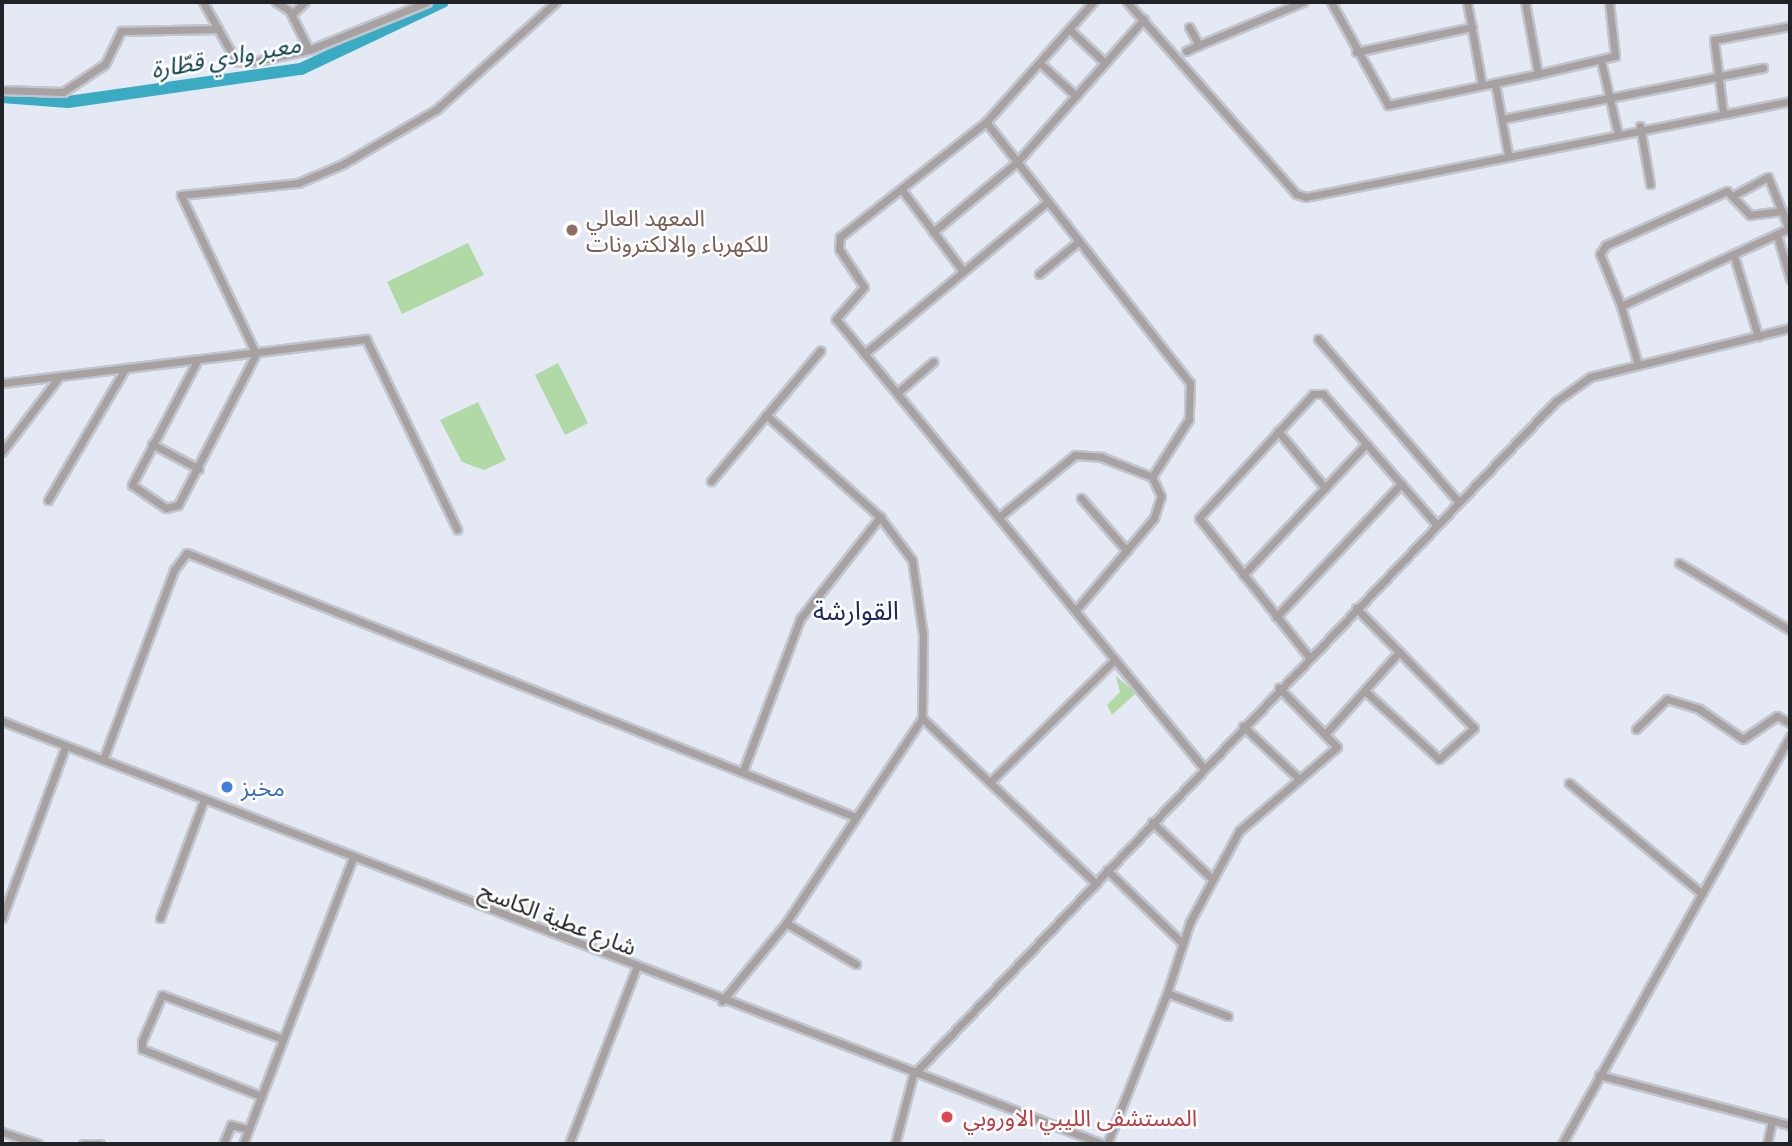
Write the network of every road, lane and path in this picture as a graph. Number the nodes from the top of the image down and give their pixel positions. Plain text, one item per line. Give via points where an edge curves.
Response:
1 (203, 2) edge
2 (276, 2) edge
3 (305, 2) edge
4 (427, 2) edge
5 (556, 2) edge
6 (1093, 2) edge
7 (1127, 2) edge
8 (1303, 2) edge
9 (1331, 2) edge
10 (1468, 2) edge
11 (1525, 2) edge
12 (1609, 2) edge
13 (290, 12) junction
14 (1144, 19) junction
15 (1790, 26) edge
16 (1189, 27) dead end
17 (1472, 27) junction
18 (218, 29) junction
19 (1070, 30) junction
20 (1199, 45) junction
21 (309, 50) junction
22 (1186, 51) dead end
23 (1356, 52) junction
24 (1601, 61) junction
25 (1040, 63) junction
26 (1105, 63) junction
27 (1763, 68) dead end
28 (1538, 74) junction
29 (1716, 77) junction
30 (1495, 83) junction
31 (1482, 85) junction
32 (2, 90) edge
33 (1076, 96) junction
34 (1610, 98) junction
35 (1790, 101) edge
36 (1723, 112) junction
37 (1502, 119) junction
38 (986, 122) junction
39 (1640, 126) junction
40 (1617, 130) junction
41 (1508, 154) junction
42 (1017, 162) junction
43 (1650, 184) dead end
44 (902, 190) junction
45 (1734, 195) junction
46 (1048, 201) junction
47 (1782, 211) junction
48 (1790, 228) edge
49 (933, 232) junction
50 (1777, 235) junction
51 (1079, 241) junction
52 (1734, 256) junction
53 (962, 270) junction
54 (1039, 274) dead end
55 (1790, 279) edge
56 (1620, 306) junction
57 (1790, 328) edge
58 (1758, 336) junction
59 (1318, 339) dead end
60 (820, 351) dead end
61 (256, 354) junction
62 (864, 354) junction
63 (197, 361) junction
64 (933, 362) dead end
65 (1638, 365) junction
66 (125, 369) junction
67 (59, 377) junction
68 (2, 383) edge
69 (897, 393) junction
70 (766, 415) junction
71 (1279, 431) junction
72 (152, 444) junction
73 (1366, 444) junction
74 (2, 452) edge
75 (199, 468) junction
76 (1152, 477) junction
77 (711, 481) dead end
78 (1401, 484) junction
79 (1325, 488) junction
80 (1081, 498) dead end
81 (48, 500) dead end
82 (1457, 500) junction
83 (880, 517) junction
84 (999, 517) junction
85 (1435, 523) junction
86 (457, 529) dead end
87 (1127, 551) junction
88 (1679, 563) dead end
89 (1243, 575) junction
90 (1356, 608) junction
91 (1076, 610) junction
92 (1276, 618) junction
93 (1790, 630) edge
94 (1399, 652) junction
95 (1309, 657) junction
96 (1115, 659) junction
97 (1279, 688) junction
98 (1365, 691) junction
99 (922, 718) junction
100 (2, 721) edge
101 (1790, 723) edge
102 (1243, 726) junction
103 (1636, 729) dead end
104 (1326, 732) junction
105 (1790, 736) edge
106 (66, 745) junction
107 (103, 760) junction
108 (1203, 767) junction
109 (743, 771) junction
110 (1298, 779) junction
111 (990, 782) junction
112 (1569, 783) dead end
113 (204, 800) junction
114 (855, 817) junction
115 (1152, 822) junction
116 (353, 858) junction
117 (1107, 870) junction
118 (1212, 879) junction
119 (1095, 883) junction
120 (1700, 892) junction
121 (2, 918) edge
122 (160, 918) dead end
123 (786, 923) junction
124 (1181, 942) junction
125 (856, 964) dead end
126 (636, 969) junction
127 (1167, 993) junction
128 (722, 1000) junction
129 (1228, 1016) dead end
130 (283, 1039) junction
131 (913, 1075) junction
132 (1599, 1075) junction
133 (261, 1096) junction
134 (1772, 1121) junction
135 (1790, 1125) edge
136 (248, 1129) junction
137 (2, 1132) edge
138 (572, 1143) edge
139 (38, 1144) edge
140 (83, 1144) edge
141 (100, 1144) edge
142 (223, 1144) edge
143 (243, 1144) edge
144 (895, 1144) edge
145 (1105, 1144) edge
146 (1562, 1144) edge
147 (1767, 1144) edge

1 - 18 street
2 - 13 street
3 - 13 street
4 - 21 street
5 - 61 street via 438,109 355,158 298,183 181,195
6 - 19 street
7 - 14 street
8 - 20 street
9 - 23 street
10 - 17 street
11 - 28 street
12 - 24 street via 1617,48 1615,56
13 - 21 street
14 - 26 street
14 - 41 street via 1296,194
15 - 29 street via 1714,40
16 - 20 street
17 - 23 street
17 - 31 street
18 - 21 street via 236,61
18 - 32 street via 121,30 104,64 64,92
19 - 25 street
19 - 26 street
20 - 22 street
23 - 31 street via 1384,104
24 - 28 street
24 - 34 street
25 - 33 street
25 - 38 street
26 - 33 street
27 - 29 street
28 - 30 street
29 - 34 street
29 - 36 street
30 - 31 street
30 - 37 street
33 - 42 street
34 - 37 street
34 - 40 street
35 - 36 street
36 - 39 street
37 - 41 street
38 - 42 street
38 - 44 street
39 - 40 street
39 - 43 street
40 - 41 street
42 - 46 street
42 - 49 street
44 - 49 street
44 - 62 street via 838,243 864,287 835,319
45 - 47 street via 1750,215
45 - 47 street via 1768,177
45 - 56 street via 1727,191 1601,249
46 - 51 street
46 - 53 street
47 - 48 street
48 - 50 street
49 - 53 street
50 - 52 street
50 - 55 street
51 - 54 street
51 - 76 street via 1193,390 1189,419
52 - 56 street
52 - 58 street
53 - 62 street
56 - 65 street
57 - 58 street
58 - 65 street
59 - 82 street
60 - 70 street
61 - 63 street
61 - 75 street
61 - 86 street via 370,340
62 - 69 street
63 - 66 street
63 - 72 street
64 - 69 street
65 - 82 street via 1572,387
66 - 67 street
66 - 81 street
67 - 68 street
67 - 74 street
69 - 84 street
70 - 77 street
70 - 83 street
71 - 73 street via 1318,392
71 - 79 street
71 - 89 street via 1199,516
72 - 75 street
72 - 75 street via 132,483 135,493 175,507
73 - 78 street
73 - 79 street
76 - 84 street via 1101,457 1075,454
76 - 87 street via 1160,507
78 - 85 street
78 - 92 street
79 - 89 street
80 - 87 street
82 - 85 street
83 - 99 street via 917,573
83 - 109 street via 800,619
84 - 91 street
85 - 90 street
87 - 91 street
88 - 93 street
89 - 92 street
90 - 94 street
90 - 95 street
91 - 96 street
92 - 95 street
94 - 98 street
94 - 98 street via 1474,723 1472,732 1443,759 1436,757
95 - 97 street
96 - 108 street
96 - 111 street
97 - 102 street
97 - 104 street
98 - 104 street
99 - 111 street
99 - 114 street
100 - 106 street, شارع عطية الكاسح
101 - 103 street via 1777,716 1743,739 1699,709 1667,699
102 - 108 street
102 - 110 street
104 - 110 street via 1336,749
105 - 120 street
106 - 107 street, شارع عطية الكاسح
106 - 121 street
107 - 109 street via 174,570 187,553
107 - 113 street, شارع عطية الكاسح
108 - 115 street
109 - 114 street
110 - 118 street via 1239,831
111 - 119 street
112 - 120 street
113 - 116 street, شارع عطية الكاسح
113 - 122 street
114 - 123 street
115 - 117 street
115 - 118 street
116 - 126 street, شارع عطية الكاسح
116 - 130 street
117 - 119 street
117 - 124 street
118 - 124 street
119 - 131 street
120 - 132 street
123 - 125 street
123 - 128 street
124 - 127 street
126 - 128 street, شارع عطية الكاسح
126 - 138 street
127 - 129 street
127 - 145 street
128 - 131 street, شارع عطية الكاسح
130 - 133 street
130 - 133 street via 162,995 142,1041 142,1049
131 - 144 street
131 - 145 street, شارع عطية الكاسح
132 - 134 street
132 - 146 street
133 - 136 street
134 - 135 street
134 - 147 street
136 - 142 street via 231,1125
136 - 143 street
137 - 139 street
140 - 141 street

